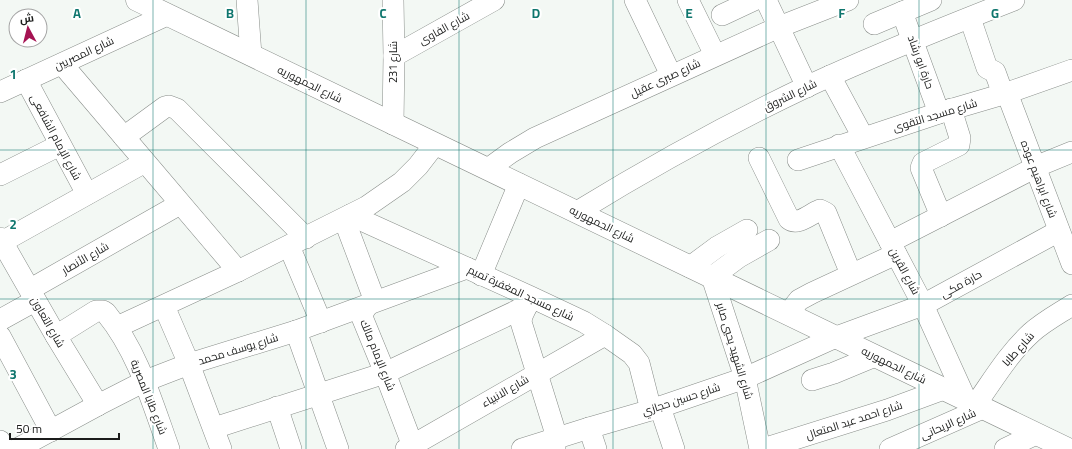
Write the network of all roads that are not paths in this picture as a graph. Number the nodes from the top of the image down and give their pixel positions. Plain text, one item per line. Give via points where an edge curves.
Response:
1 (137, 0) edge
2 (247, 0) edge
3 (392, 0) edge
4 (494, 0) edge
5 (636, 0) edge
6 (688, 0) edge
7 (754, 0) edge
8 (766, 0) edge
9 (848, 0) edge
10 (931, 0) edge
11 (1014, 0) edge
12 (902, 12) junction
13 (168, 15) junction
14 (722, 15) dead end
15 (970, 18) junction
16 (874, 24) dead end
17 (779, 27) junction
18 (913, 40) junction
19 (251, 55) junction
20 (716, 55) junction
21 (394, 56) junction
22 (62, 64) junction
23 (1072, 70) edge
24 (671, 75) junction
25 (830, 76) junction
26 (26, 80) junction
27 (807, 87) junction
28 (0, 92) edge
29 (1005, 94) junction
30 (945, 111) junction
31 (393, 124) junction
32 (124, 137) junction
33 (863, 137) junction
34 (435, 144) junction
35 (60, 145) junction
36 (839, 145) junction
37 (1072, 152) edge
38 (759, 158) dead end
39 (798, 160) dead end
40 (145, 162) junction
41 (1035, 168) junction
42 (488, 169) junction
43 (0, 175) edge
44 (519, 184) junction
45 (87, 194) junction
46 (180, 204) junction
47 (577, 212) junction
48 (941, 216) junction
49 (347, 217) junction
50 (748, 230) dead end
51 (1059, 231) junction
52 (769, 240) dead end
53 (1, 241) edge
54 (297, 242) junction
55 (893, 248) junction
56 (1072, 264) edge
57 (690, 267) junction
58 (474, 271) junction
59 (238, 272) junction
60 (851, 274) junction
61 (712, 277) junction
62 (33, 295) junction
63 (529, 302) junction
64 (368, 305) junction
65 (923, 305) junction
66 (1072, 305) edge
67 (164, 306) junction
68 (788, 314) junction
69 (0, 320) edge
70 (320, 322) junction
71 (116, 327) junction
72 (296, 331) junction
73 (605, 335) junction
74 (0, 336) edge
75 (56, 336) junction
76 (836, 337) junction
77 (876, 356) junction
78 (189, 364) junction
79 (385, 372) junction
80 (537, 373) junction
81 (745, 378) junction
82 (812, 380) dead end
83 (145, 381) junction
84 (944, 389) junction
85 (319, 394) junction
86 (975, 404) junction
87 (98, 405) junction
88 (277, 407) junction
89 (656, 409) junction
90 (214, 428) junction
91 (588, 428) junction
92 (51, 431) junction
93 (1036, 434) junction
94 (0, 441) edge
95 (555, 444) edge
96 (1072, 445) edge
97 (411, 448) edge
98 (4, 449) edge
99 (17, 449) edge
100 (170, 449) edge
101 (221, 449) edge
102 (291, 449) edge
103 (338, 449) edge
104 (522, 449) edge
105 (596, 449) edge
106 (674, 449) edge
107 (760, 449) edge
108 (763, 449) edge
109 (890, 449) edge
110 (1005, 449) edge
111 (1068, 449) edge

1 - 13 main road, شارع الجمهوريه
2 - 19 street
3 - 21 street, شارع 231
4 - 21 street, شارع الفاوى
5 - 24 street
6 - 20 street
7 - 14 street
8 - 17 street
9 - 17 street, شارع صبرى عقيل
10 - 12 street
11 - 15 street, شارع الشروق
12 - 16 street
12 - 18 street, حارة ابو رشاد
13 - 19 main road, شارع الجمهوريه
13 - 22 street, شارع المصريين
15 - 18 street, شارع الشروق
15 - 29 street, شارع ابراهيم عوده via 987,68 995,72
17 - 20 street, شارع صبرى عقيل
17 - 27 street
18 - 25 street, شارع الشروق
18 - 30 street, حارة ابو رشاد
19 - 31 main road, شارع الجمهوريه
20 - 24 street, شارع صبرى عقيل
21 - 31 street, شارع 231
22 - 26 street, شارع المصريين
22 - 32 street
23 - 29 street, شارع مسجد التقوى
24 - 42 street, شارع صبرى عقيل via 535,138
25 - 27 street, شارع الشروق
25 - 33 street
26 - 28 street, شارع المصريين
26 - 35 street, شارع الإمام الشافعى
27 - 47 street, شارع الشروق via 697,142
29 - 30 street, شارع مسجد التقوى
29 - 41 street, شارع ابراهيم عوده
30 - 33 street, شارع مسجد التقوى
30 - 48 street, حارة ابو رشاد via 960,138 959,145 923,163 921,168
31 - 34 main road, شارع الجمهوريه
32 - 40 street
32 - 54 street via 165,107 173,107
33 - 36 street, شارع مسجد التقوى
34 - 42 main road, شارع الجمهوريه
34 - 49 street via 402,182
35 - 43 street
35 - 45 street, شارع الإمام الشافعى
36 - 39 street, شارع مسجد التقوى
36 - 55 street, شارع القرين
37 - 41 street
38 - 60 street via 791,221 799,221 820,210 826,213
40 - 45 street
40 - 46 street
41 - 48 street
41 - 51 street, شارع ابراهيم عوده
42 - 44 main road, شارع الجمهوريه
44 - 47 main road, شارع الجمهوريه
44 - 58 street
45 - 53 street
46 - 59 street
46 - 62 street, شارع الأنصار via 36,286
47 - 57 main road, شارع الجمهوريه
48 - 55 street
49 - 54 street
49 - 58 street, شارع مسجد المغفرة تميم
49 - 64 street, شارع الإمام مالك via 374,296
50 - 57 street via 717,247
51 - 56 street, شارع ابراهيم عوده
51 - 65 street, حارة مكى
52 - 61 street via 739,257
53 - 62 street, شارع التعاون
54 - 59 street
54 - 70 street
55 - 60 street
55 - 65 street, شارع القرين
57 - 61 main road, شارع الجمهوريه
58 - 63 street, شارع مسجد المغفرة تميم
58 - 64 street, شارع يوسف محمد
59 - 67 street
60 - 68 street via 799,300
61 - 68 main road, شارع الجمهوريه
61 - 81 street, شارع الشهيد يحيي صابر
62 - 69 street, شارع الأنصار via 29,304
62 - 75 street, شارع التعاون
63 - 73 street, شارع مسجد المغفرة تميم via 584,322
63 - 79 street
63 - 80 street via 521,322
64 - 70 street, شارع يوسف محمد
64 - 79 street, شارع الإمام مالك via 362,312 362,317
65 - 76 street, حارة مكى
65 - 86 street, شارع القرين
66 - 86 street, شارع طابا via 1042,324 1022,342
67 - 71 street
67 - 78 street
68 - 76 main road, شارع الجمهوريه
70 - 72 street, شارع يوسف محمد
71 - 75 street, شارع طابا المصرية via 106,313 99,310
71 - 83 street, شارع طابا المصرية
72 - 78 street, شارع يوسف محمد
72 - 85 street
73 - 80 street, شارع الانبياء
73 - 89 street, شارع مسجد المغفرة تميم via 639,362
74 - 92 street
75 - 87 street, شارع التعاون
76 - 77 main road, شارع الجمهوريه
76 - 81 street, شارع حسين حجازي
77 - 82 street
77 - 84 main road, شارع الجمهوريه
78 - 83 street, شارع يوسف محمد
78 - 90 street
79 - 85 street
79 - 97 street, شارع الإمام مالك
80 - 95 street via 554,428
80 - 97 street, شارع الانبياء
81 - 89 street, شارع حسين حجازي
81 - 107 street, شارع الشهيد يحيي صابر
83 - 87 street, شارع يوسف محمد
83 - 100 street, شارع طابا المصرية
84 - 86 main road, شارع الجمهوريه
84 - 108 street, شارع احمد عبد المتعال
85 - 88 street
85 - 103 street
86 - 93 main road, شارع الجمهوريه
86 - 109 street, شارع الريحانى
87 - 92 street, شارع يوسف محمد
88 - 90 street
88 - 102 street
89 - 91 street, شارع حسين حجازي
89 - 106 street, شارع مسجد المغفرة تميم
90 - 101 street
91 - 95 street, شارع حسين حجازي
91 - 105 street
92 - 99 street, شارع يوسف محمد
93 - 110 street
93 - 111 main road, شارع الجمهوريه
94 - 98 street
95 - 104 street, شارع حسين حجازي
96 - 111 street

